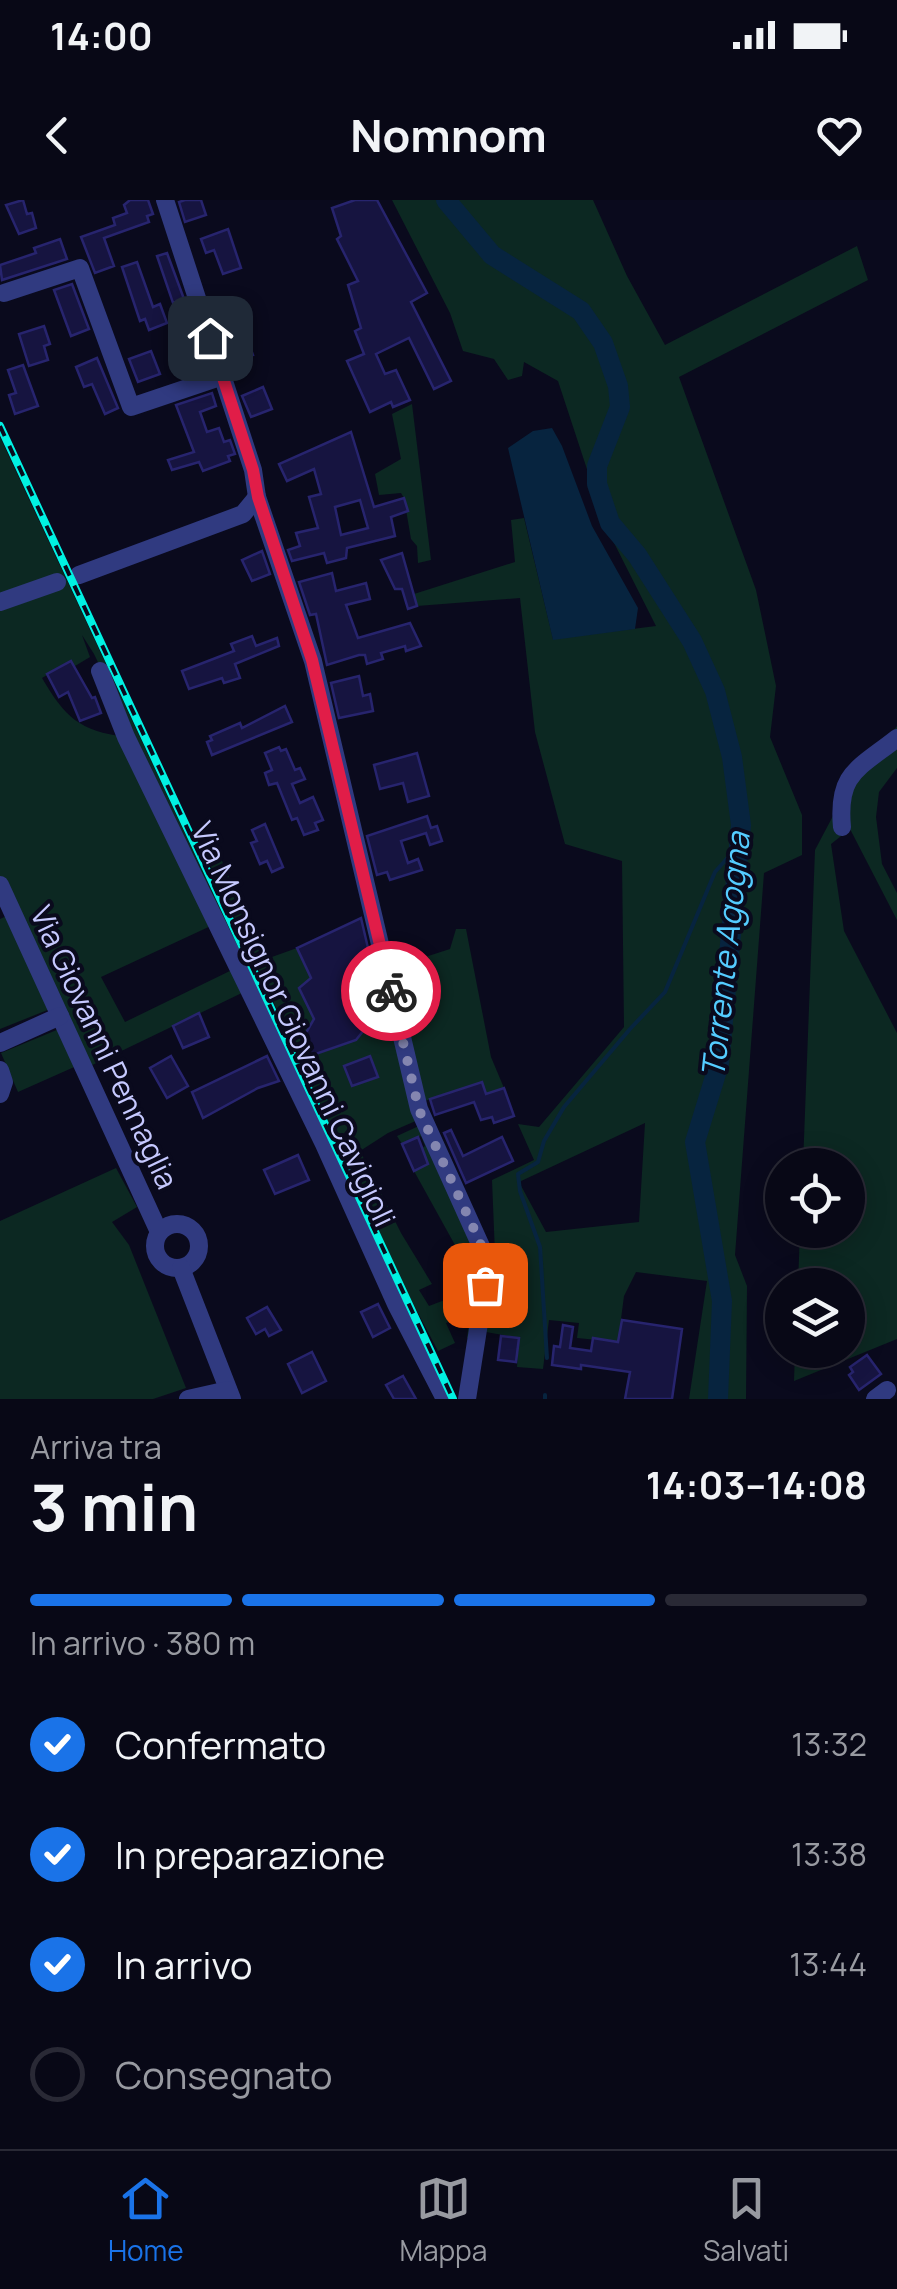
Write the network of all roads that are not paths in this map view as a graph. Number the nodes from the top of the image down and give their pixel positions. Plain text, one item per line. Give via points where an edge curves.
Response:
1 (165, 200) edge
2 (4, 293) dead end
3 (223, 376) junction
4 (258, 497) junction
5 (79, 575) dead end
6 (54, 583) dead end
7 (0, 602) edge
8 (100, 671) dead end
9 (897, 738) edge
10 (842, 827) dead end
11 (0, 884) edge
12 (5, 908) edge
13 (60, 1016) junction
14 (0, 1043) edge
15 (0, 1070) edge
16 (0, 1094) edge
17 (160, 1232) junction
18 (182, 1268) junction
19 (230, 1394) edge
20 (188, 1399) edge
21 (445, 1399) edge
22 (466, 1399) edge

1 - 3 street
2 - 3 street via 80,268 131,407
3 - 4 street
4 - 5 street via 243,514
4 - 22 street via 312,660 419,1110 484,1253 482,1313
6 - 7 street
8 - 21 street, Via Monsignor Giovanni Cavigioli
9 - 10 street via 848,776 839,798
11 - 12 street, Via Giovanni Pennaglia
12 - 13 street, Via Giovanni Pennaglia
13 - 14 street
13 - 17 street, Via Giovanni Pennaglia
15 - 16 street
17 - 18 street via 158,1258
17 - 18 street via 182,1224 196,1234 195,1258
18 - 19 street
19 - 20 street

